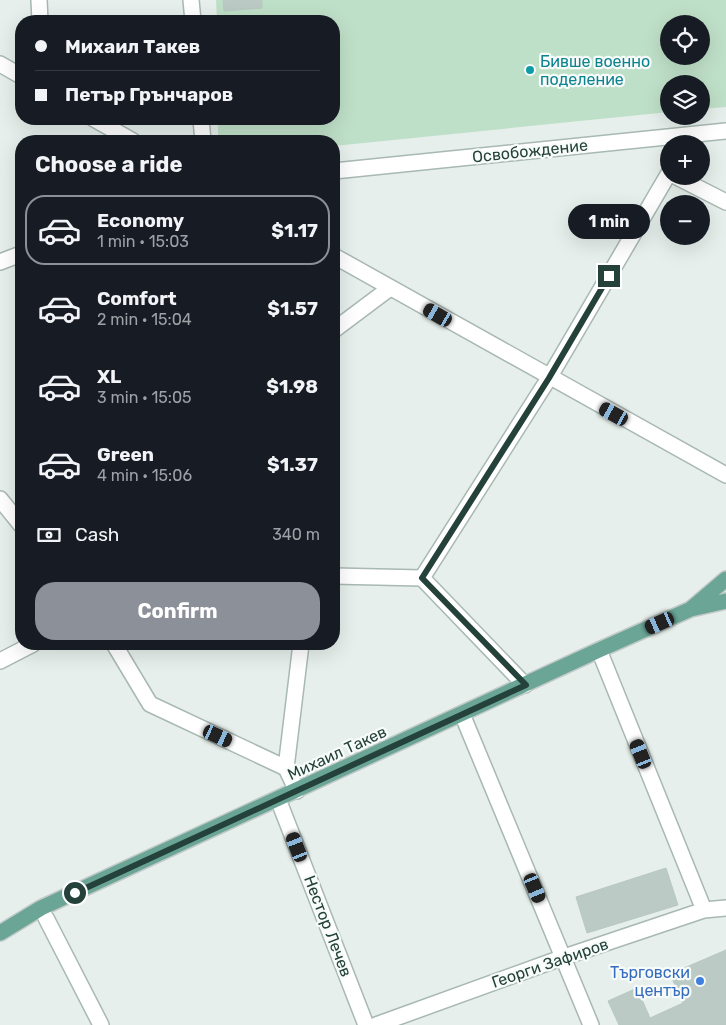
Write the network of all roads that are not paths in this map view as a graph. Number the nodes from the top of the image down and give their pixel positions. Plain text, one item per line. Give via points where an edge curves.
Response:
1 (39, 0) edge
2 (191, 0) edge
3 (40, 15) edge
4 (192, 15) edge
5 (0, 64) edge
6 (15, 73) edge
7 (105, 125) edge
8 (726, 131) edge
9 (122, 135) edge
10 (707, 135) edge
11 (660, 142) edge
12 (340, 170) edge
13 (662, 185) edge
14 (693, 185) edge
15 (726, 202) edge
16 (15, 256) edge
17 (340, 259) edge
18 (0, 262) edge
19 (390, 288) junction
20 (340, 326) edge
21 (549, 378) junction
22 (726, 476) edge
23 (0, 499) edge
24 (15, 518) edge
25 (340, 576) edge
26 (422, 578) junction
27 (726, 579) edge
28 (726, 602) edge
29 (691, 609) junction
30 (22, 650) edge
31 (118, 650) edge
32 (299, 650) edge
33 (599, 650) junction
34 (0, 661) edge
35 (526, 685) junction
36 (462, 714) junction
37 (286, 768) junction
38 (297, 791) junction
39 (278, 800) junction
40 (726, 908) edge
41 (704, 910) junction
42 (46, 918) dead end
43 (0, 933) edge
44 (564, 957) junction
45 (101, 1025) edge
46 (366, 1025) edge
47 (376, 1025) edge
48 (591, 1025) edge

1 - 3 street
2 - 4 street
5 - 6 street
7 - 9 street
8 - 10 street, Освобождение
11 - 12 street, Освобождение
13 - 21 street
14 - 15 street
16 - 18 street
17 - 19 street
19 - 20 street
19 - 21 street
21 - 22 street
21 - 26 street
23 - 24 street
25 - 26 street
26 - 35 street
27 - 29 main road, Михаил Такев
28 - 29 main road, Михаил Такев
29 - 33 main road, Михаил Такев
30 - 34 street
31 - 37 street via 150,704
32 - 37 street
33 - 35 main road, Михаил Такев
33 - 41 street
35 - 36 main road, Михаил Такев
36 - 38 main road, Михаил Такев
36 - 44 street
37 - 38 street
38 - 39 main road, Михаил Такев
39 - 43 main road, Михаил Такев via 41,908
39 - 46 street, Нестор Лечев
40 - 41 street, Георги Зафиров
41 - 44 street, Георги Зафиров
42 - 45 street
44 - 47 street, Георги Зафиров
44 - 48 street

